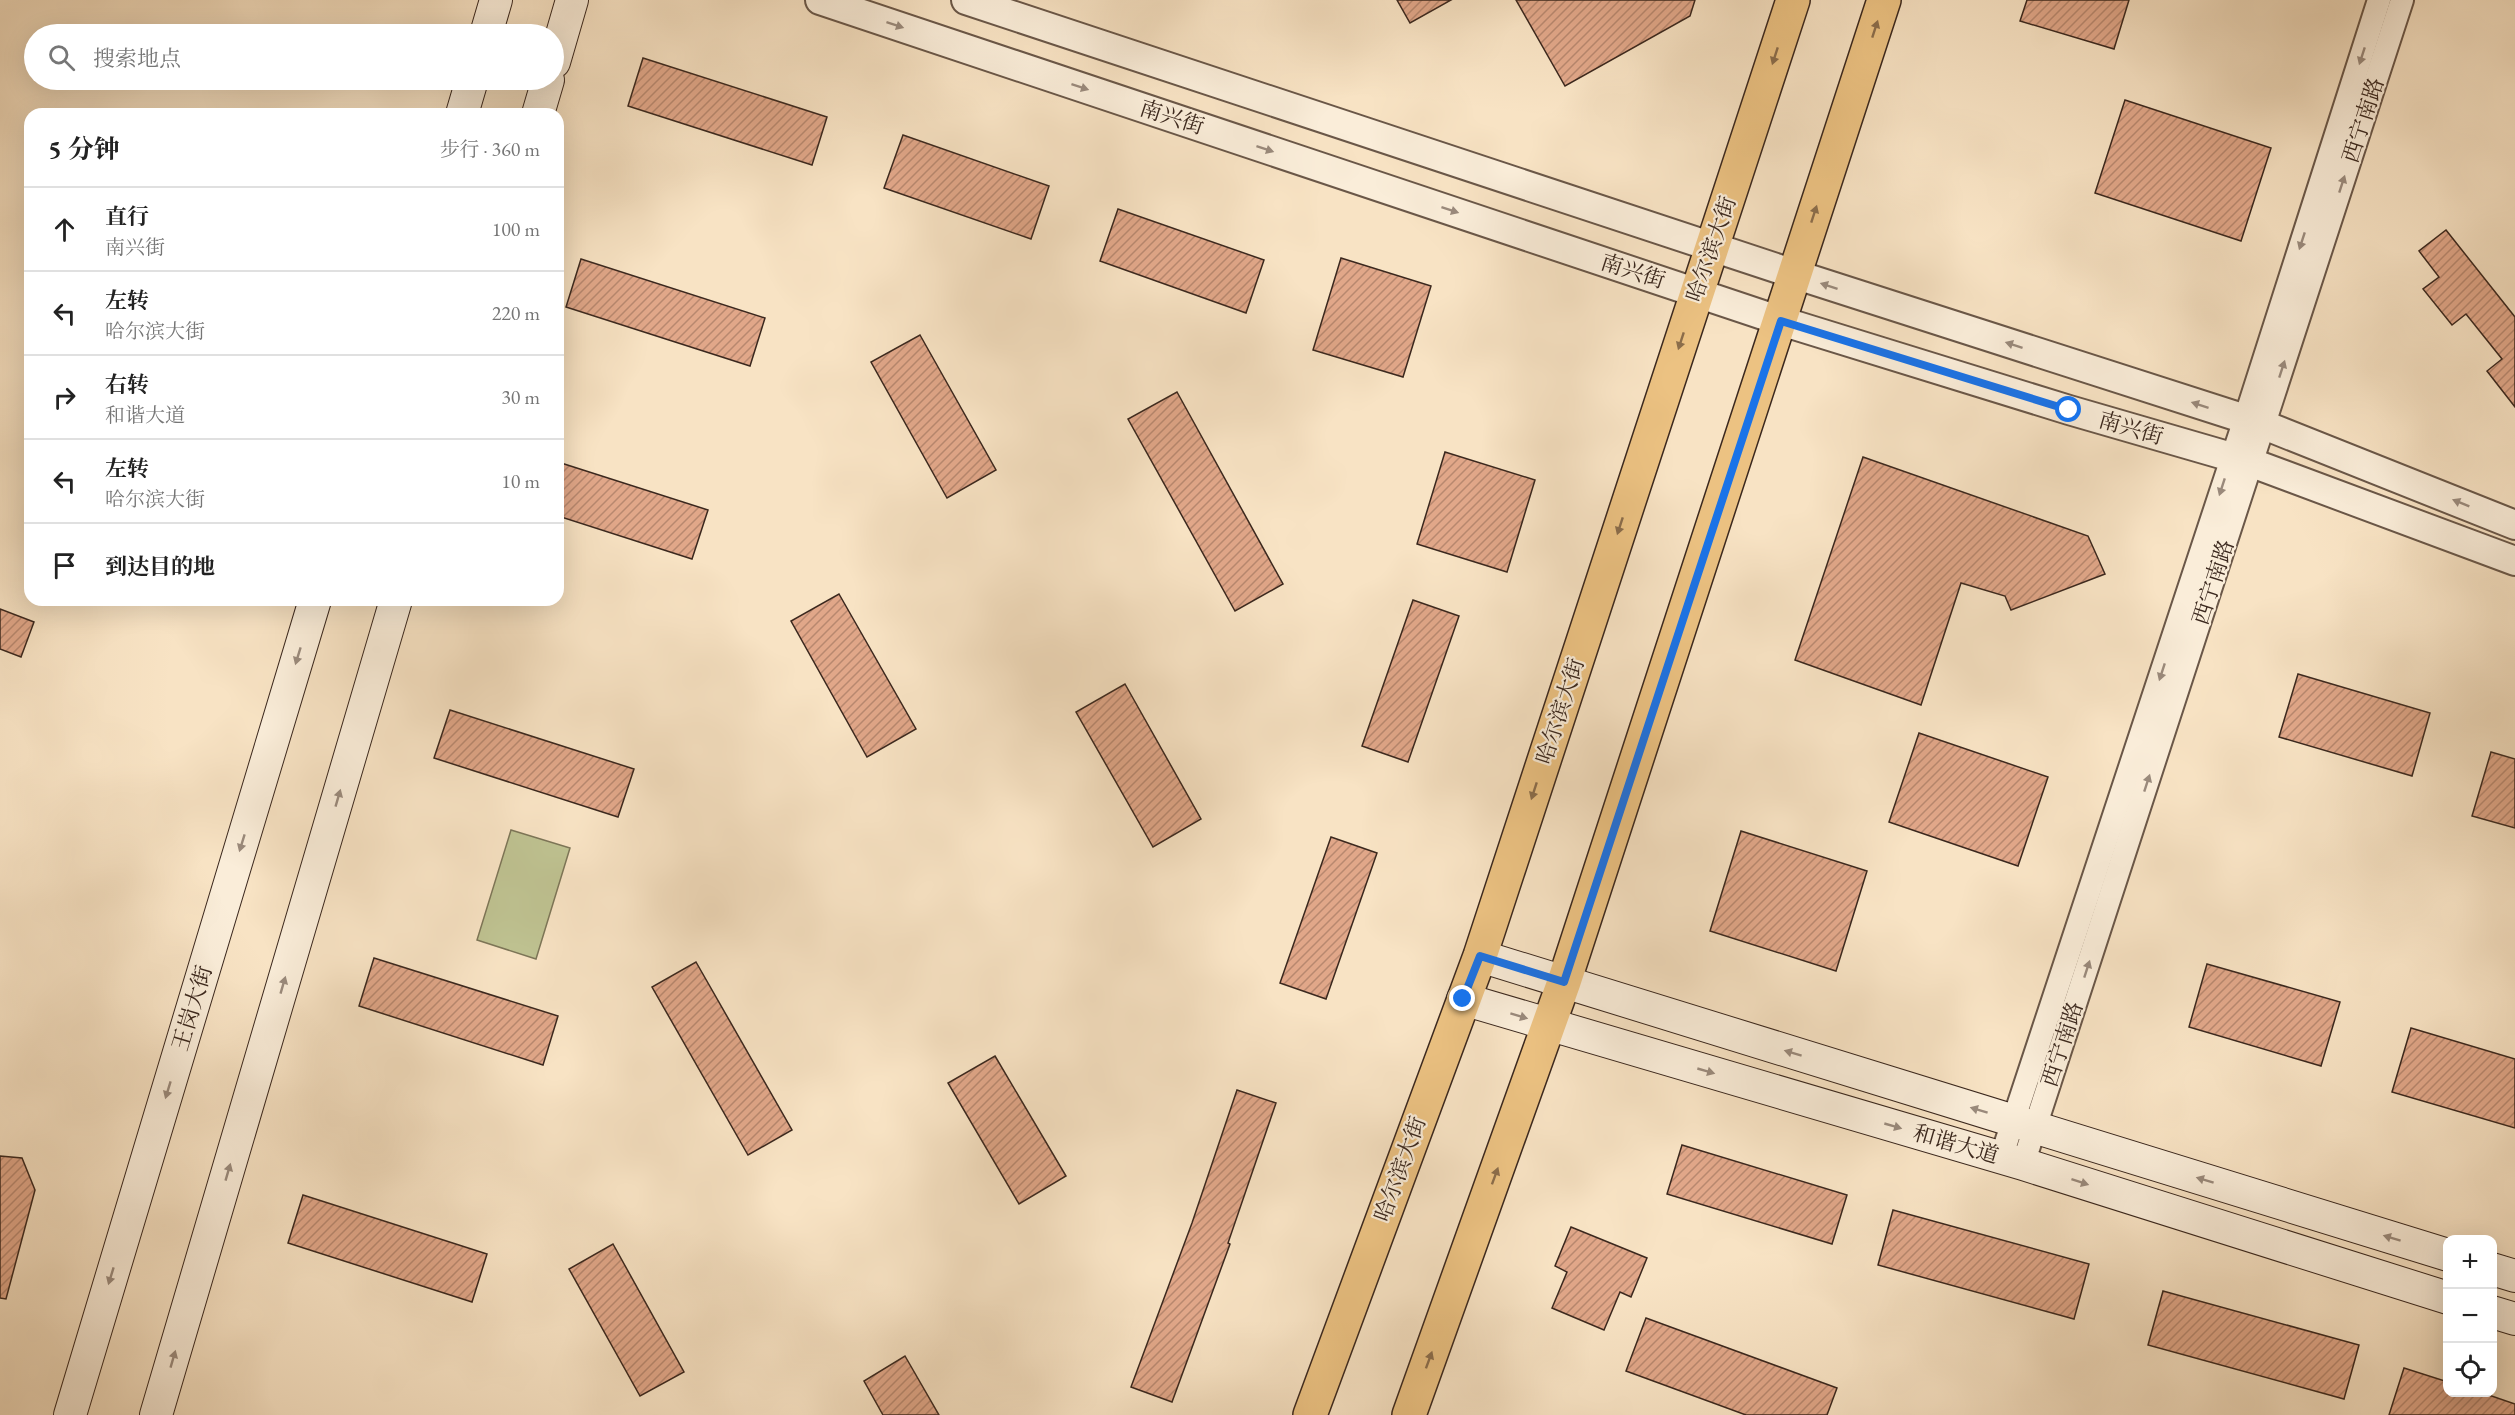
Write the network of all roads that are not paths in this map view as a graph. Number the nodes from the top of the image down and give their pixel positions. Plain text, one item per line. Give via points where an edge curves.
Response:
1 (496, 0) edge
2 (572, 0) edge
3 (820, 0) edge
4 (966, 0) edge
5 (1793, 0) edge
6 (1884, 0) edge
7 (2379, 0) edge
8 (2402, 0) edge
9 (489, 24) edge
10 (564, 28) edge
11 (469, 90) edge
12 (545, 90) edge
13 (464, 108) edge
14 (540, 108) edge
15 (1713, 247) junction
16 (1794, 274) junction
17 (1696, 292) junction
18 (1781, 321) junction
19 (2255, 422) junction
20 (2242, 460) junction
21 (2515, 525) edge
22 (2515, 561) edge
23 (313, 606) edge
24 (394, 606) edge
25 (1480, 956) junction
26 (1564, 982) junction
27 (1463, 999) junction
28 (1549, 1025) junction
29 (2025, 1124) junction
30 (2012, 1161) junction
31 (2443, 1253) edge
32 (2497, 1270) edge
33 (2515, 1276) edge
34 (2443, 1296) edge
35 (2497, 1313) edge
36 (2515, 1319) edge
37 (69, 1415) edge
38 (156, 1415) edge
39 (1310, 1415) edge
40 (1409, 1415) edge

1 - 9 main road
2 - 10 main road
3 -> 17 street, 南兴街
4 - 15 street, 南兴街
5 -> 15 main road, 哈尔滨大街
16 -> 6 main road
7 -> 19 street, 西宁南路
19 -> 8 street, 西宁南路
11 - 13 main road
12 - 14 main road
15 - 16 street, 南兴街
15 - 17 main road, 哈尔滨大街
16 - 18 main road
19 -> 16 street, 南兴街
17 - 18 street, 南兴街
17 -> 25 main road, 哈尔滨大街
18 - 20 street, 南兴街
18 - 26 main road
19 - 20 street, 西宁南路
21 -> 19 street, 南兴街
20 - 22 street, 南兴街
20 - 29 street, 西宁南路
23 -> 37 main road, 王岗大街
38 -> 24 main road
25 - 26 main road, 和谐大道
25 - 27 main road, 哈尔滨大街
26 - 28 main road
29 -> 26 main road, 和谐大道
27 -> 28 main road, 和谐大道
27 - 39 main road, 哈尔滨大街
28 -> 30 main road, 和谐大道
40 -> 28 main road
29 - 30 street, 西宁南路
31 -> 29 main road, 和谐大道
30 -> 34 main road, 和谐大道
32 - 33 main road
35 - 36 main road

